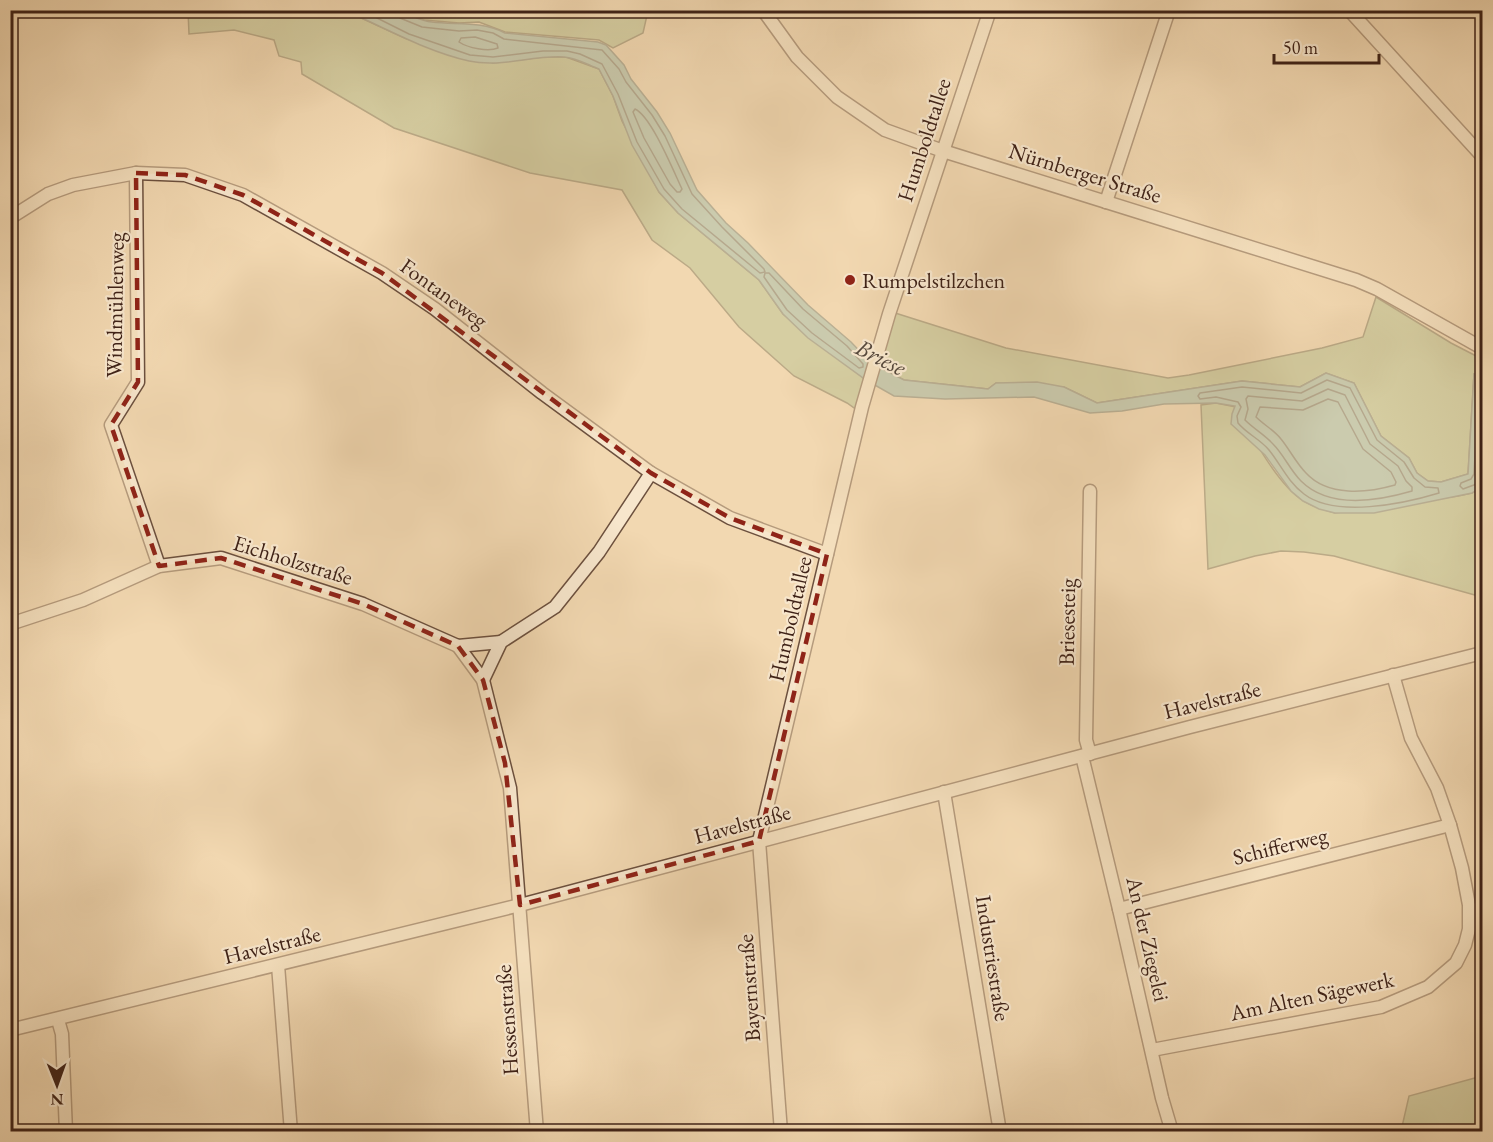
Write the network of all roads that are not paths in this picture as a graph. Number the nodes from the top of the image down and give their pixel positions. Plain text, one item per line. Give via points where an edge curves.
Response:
1 (763, 10) edge
2 (990, 10) edge
3 (1169, 10) edge
4 (1349, 10) edge
5 (943, 151) junction
6 (1482, 156) edge
7 (136, 173) junction
8 (1106, 202) junction
9 (10, 218) edge
10 (1482, 348) edge
11 (651, 473) junction
12 (1090, 491) dead end
13 (827, 554) junction
14 (159, 566) junction
15 (10, 624) edge
16 (501, 642) junction
17 (458, 646) junction
18 (1482, 653) edge
19 (1393, 675) junction
20 (483, 680) junction
21 (1086, 755) junction
22 (944, 792) junction
23 (1450, 825) junction
24 (759, 841) junction
25 (519, 905) junction
26 (1119, 909) junction
27 (278, 965) junction
28 (58, 1020) junction
29 (10, 1030) edge
30 (1152, 1050) junction
31 (66, 1131) edge
32 (291, 1131) edge
33 (537, 1131) edge
34 (781, 1131) edge
35 (1000, 1131) edge
36 (1172, 1131) edge

1 - 5 street, Nürnberger Straße via 797,57 837,97 885,130
2 - 5 street, Humboldtallee
3 - 8 street
4 - 6 street
5 - 8 street, Nürnberger Straße
5 - 13 street, Humboldtallee via 862,407
7 - 9 street, Fontaneweg via 73,185 48,194
7 - 11 street, Fontaneweg via 185,175 243,195 373,268 435,309
7 - 14 street, Windmühlenweg via 138,382 111,424
8 - 10 street, Nürnberger Straße via 1356,280
11 - 13 street, Fontaneweg via 730,518
11 - 16 street, Eichholzstraße via 599,552 555,607
12 - 21 street, Briesesteig
13 - 24 street, Humboldtallee
14 - 15 street, Eichholzstraße via 83,600
14 - 17 street, Eichholzstraße via 221,558 363,603
16 - 17 street, Eichholzstraße
16 - 20 street
17 - 20 street, Eichholzstraße
18 - 19 street, Havelstraße
19 - 21 street, Havelstraße
19 - 23 street, Am Alten Sägewerk via 1411,738 1437,788
20 - 25 street, Eichholzstraße via 510,788
21 - 22 street, Havelstraße
21 - 26 street, An der Ziegelei
22 - 24 street, Havelstraße
22 - 35 street, Industriestraße
23 - 26 street, Schifferweg
23 - 30 street, Am Alten Sägewerk via 1464,877 1469,929 1456,963 1444,975 1428,987 1382,1007
24 - 25 street, Havelstraße
24 - 34 street, Bayernstraße
25 - 27 street, Havelstraße
25 - 33 street, Hessenstraße
26 - 30 street, An der Ziegelei
27 - 28 street, Havelstraße
27 - 32 street
28 - 29 street, Havelstraße
28 - 31 street
30 - 36 street, An der Ziegelei

